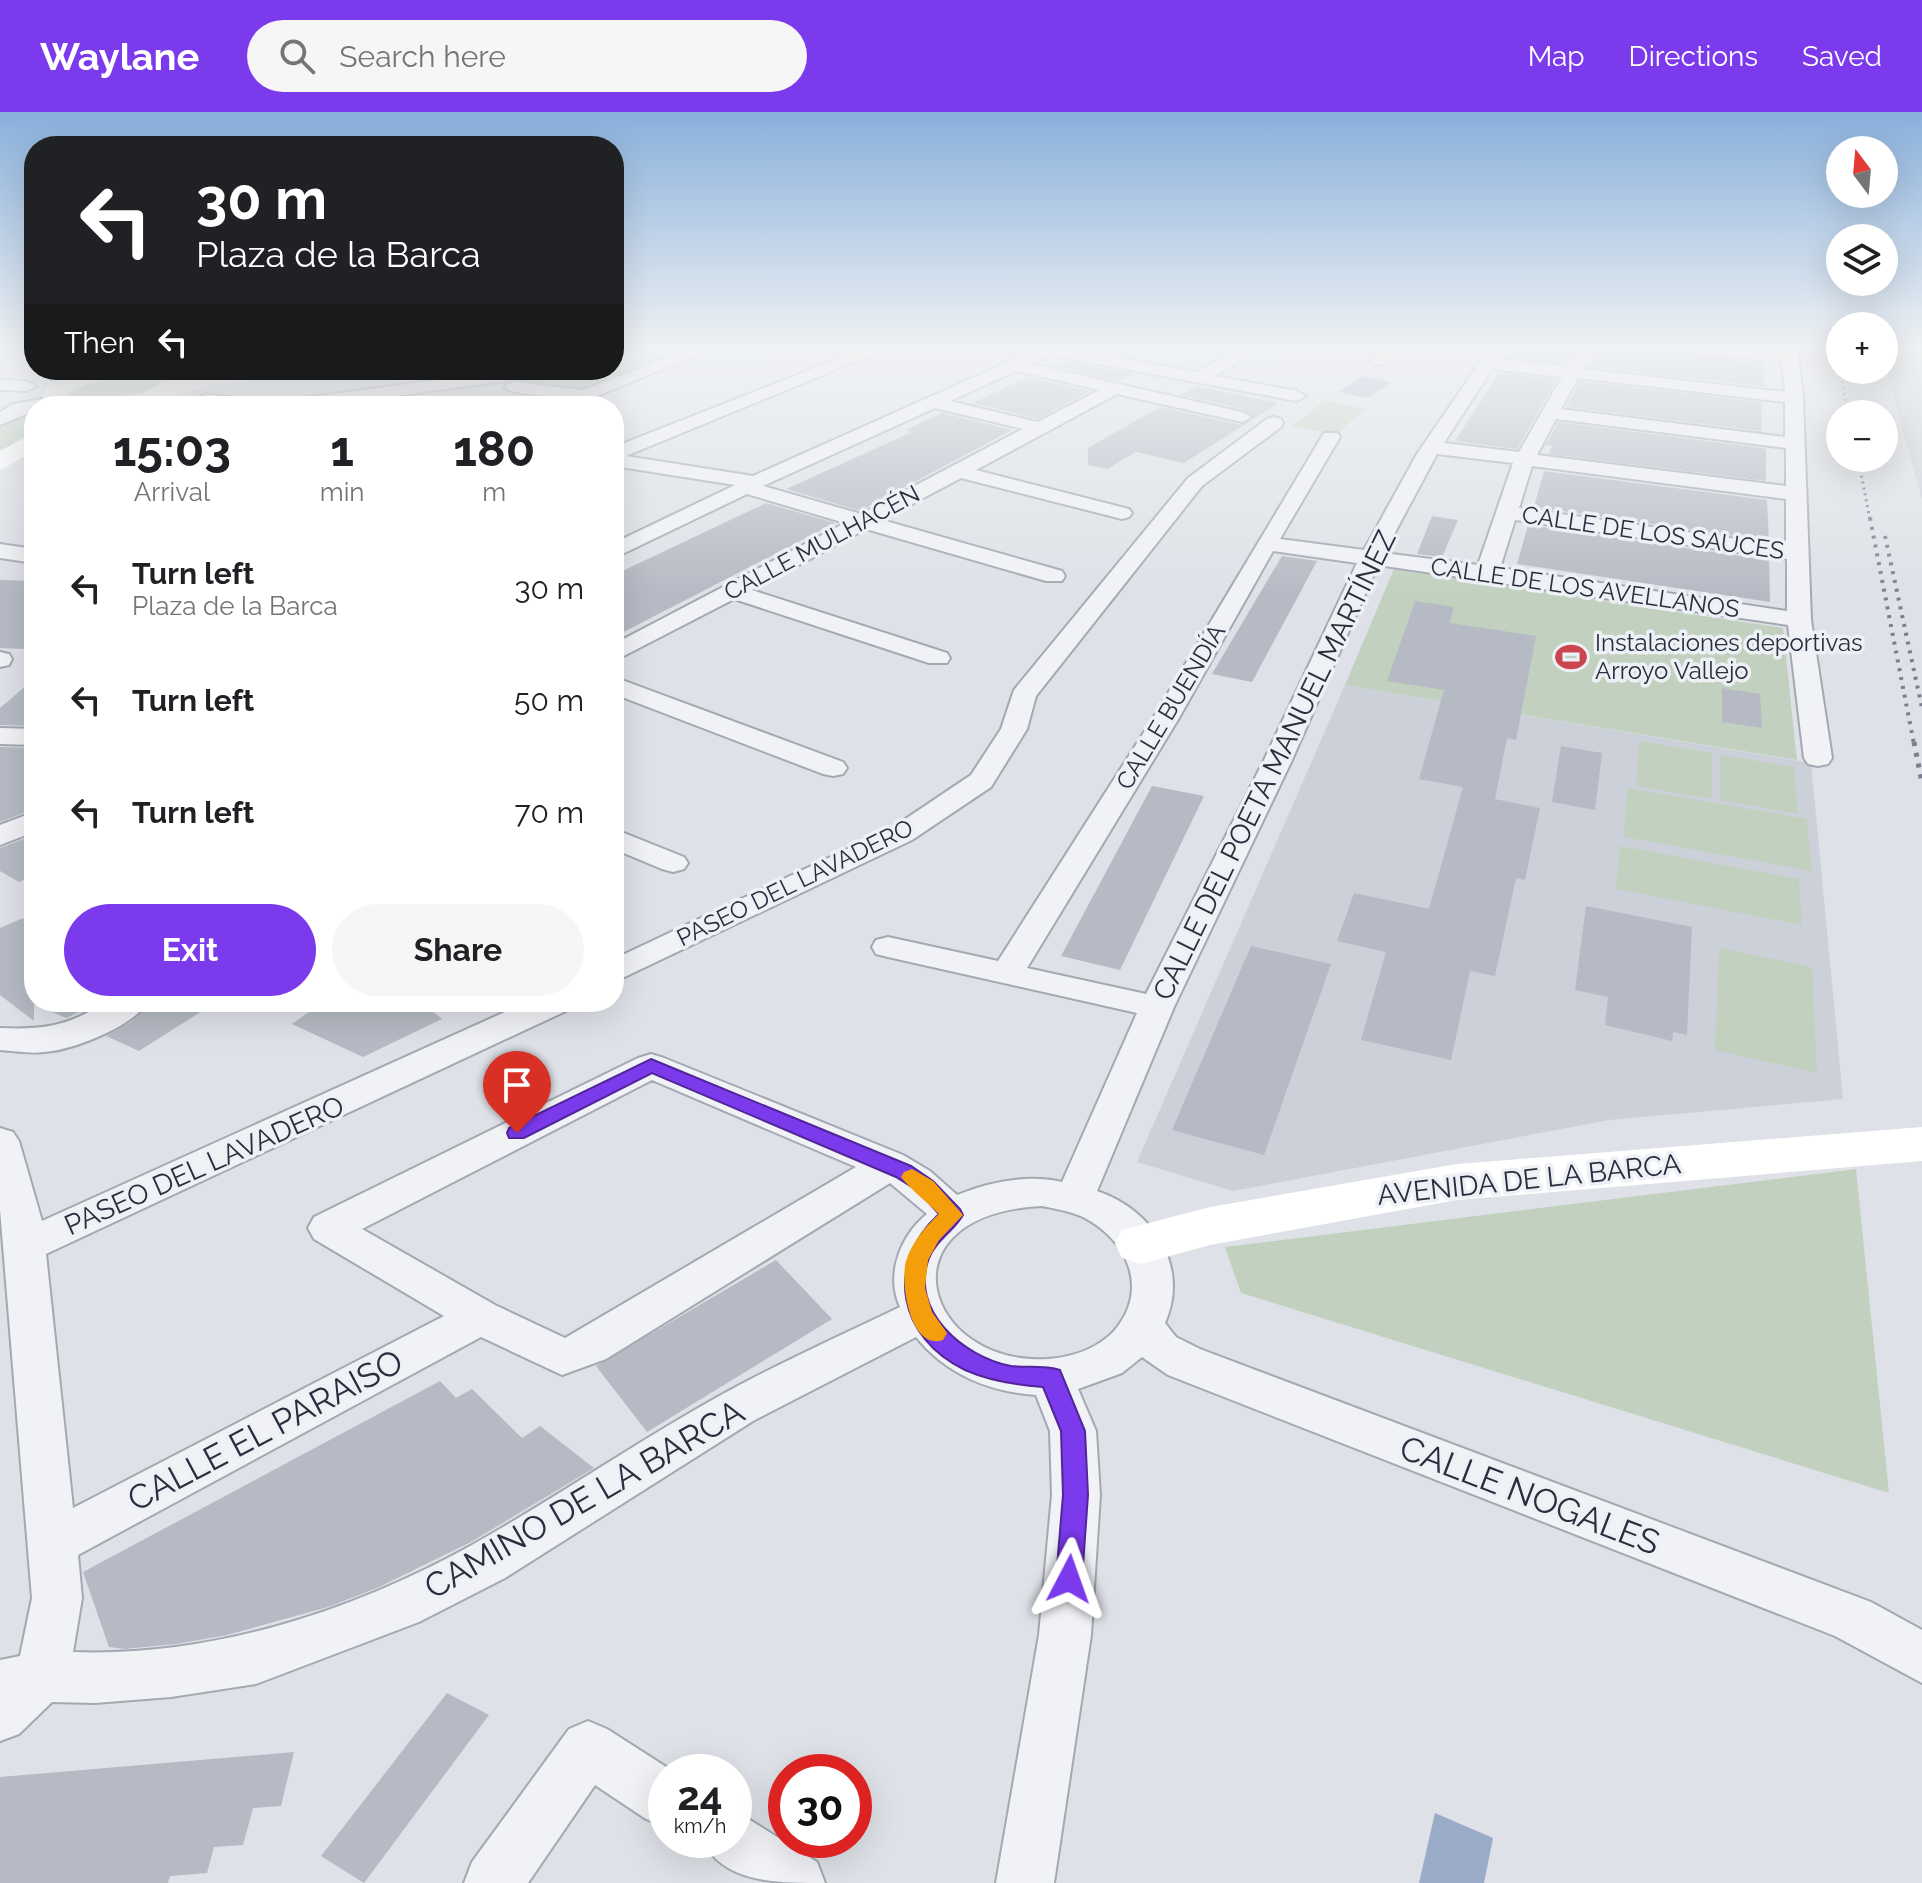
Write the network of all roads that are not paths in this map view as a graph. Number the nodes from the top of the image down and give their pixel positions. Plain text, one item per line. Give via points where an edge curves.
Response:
1 (678, 429) edge
2 (876, 429) edge
3 (1040, 429) edge
4 (1266, 429) edge
5 (1444, 429) edge
6 (1542, 429) edge
7 (1674, 429) edge
8 (1795, 429) edge
9 (1331, 437) dead end
10 (1795, 444) junction
11 (24, 446) edge
12 (1432, 447) junction
13 (624, 450) edge
14 (1524, 460) junction
15 (0, 462) edge
16 (624, 462) edge
17 (958, 471) junction
18 (752, 485) junction
19 (1797, 494) junction
20 (1122, 513) dead end
21 (1507, 513) junction
22 (864, 521) junction
23 (1266, 544) junction
24 (624, 546) edge
25 (0, 551) edge
26 (1798, 554) junction
27 (24, 555) edge
28 (1370, 559) junction
29 (1487, 573) junction
30 (1054, 576) dead end
31 (732, 591) junction
32 (1799, 620) junction
33 (624, 649) edge
34 (938, 658) dead end
35 (624, 689) edge
36 (0, 736) edge
37 (24, 737) edge
38 (1818, 758) dead end
39 (833, 768) dead end
40 (24, 825) edge
41 (0, 836) edge
42 (624, 842) edge
43 (673, 863) dead end
44 (888, 947) dead end
45 (624, 967) edge
46 (1007, 974) junction
47 (1157, 1007) junction
48 (115, 1012) edge
49 (534, 1012) edge
50 (0, 1039) edge
51 (0, 1141) edge
52 (1898, 1146) edge
53 (889, 1165) junction
54 (1074, 1198) junction
55 (952, 1215) junction
56 (1141, 1244) junction
57 (25, 1246) junction
58 (922, 1315) junction
59 (480, 1317) junction
60 (1143, 1328) junction
61 (1051, 1377) junction
62 (51, 1544) junction
63 (1922, 1658) edge
64 (21, 1681) edge
65 (0, 1715) edge
66 (648, 1787) edge
67 (752, 1854) edge
68 (493, 1883) edge
69 (796, 1883) edge
70 (1025, 1883) edge

1 - 13 street
2 - 18 street
3 - 17 street, CALLE MULHACÉN
4 - 45 street, PASEO DEL LAVADERO via 1195,482 1023,695 1014,729 981,781 902,834
5 - 12 street, CALLE DEL POETA MANUEL MARTÍNEZ
6 - 14 street
7 - 10 street
8 - 10 street
9 - 23 street, CALLE BUENDÍA
10 - 19 street
11 - 15 street
12 - 14 street
12 - 28 street, CALLE DEL POETA MANUEL MARTÍNEZ
14 - 19 street
14 - 21 street
16 - 18 street
17 - 20 street
17 - 22 street, CALLE MULHACÉN
18 - 22 street
18 - 24 street
19 - 26 street
21 - 26 street, CALLE DE LOS SAUCES
21 - 29 street
22 - 30 street
22 - 31 street, CALLE MULHACÉN
23 - 28 street, CALLE DE LOS AVELLANOS
23 - 46 street, CALLE BUENDÍA via 1166,718
25 - 27 street
26 - 32 street
28 - 29 street, CALLE DE LOS AVELLANOS
28 - 47 street, CALLE DEL POETA MANUEL MARTÍNEZ
29 - 32 street, CALLE DE LOS AVELLANOS
31 - 33 street, CALLE MULHACÉN
31 - 34 street
32 - 38 street
35 - 39 street
36 - 37 street
40 - 41 street
42 - 43 street
44 - 46 street
46 - 47 street
47 - 54 street, CALLE DEL POETA MANUEL MARTÍNEZ
48 - 50 street via 91,1027 44,1041
49 - 57 street, PASEO DEL LAVADERO
51 - 57 street
52 - 56 street, AVENIDA DE LA BARCA via 1457,1182 1210,1226
53 - 55 street via 925,1186
53 - 59 street via 591,1347 562,1357
53 - 59 street via 651,1066 328,1228
54 - 55 street via 1010,1193
54 - 56 street via 1124,1224
55 - 58 street via 931,1235 917,1260 914,1288
56 - 60 street via 1155,1285
57 - 62 street
58 - 61 street via 942,1342 972,1363 1011,1375
58 - 64 street, CAMINO DE LA BARCA via 737,1408 488,1562 401,1605 256,1659 171,1672
59 - 62 street, CALLE EL PARAISO
60 - 61 street via 1121,1352 1089,1369
60 - 63 street, CALLE NOGALES via 1161,1349 1184,1362 1853,1619
61 - 70 street via 1073,1431 1076,1495 1065,1635
62 - 64 street via 57,1598
64 - 65 street
66 - 68 street via 588,1748
67 - 69 street

